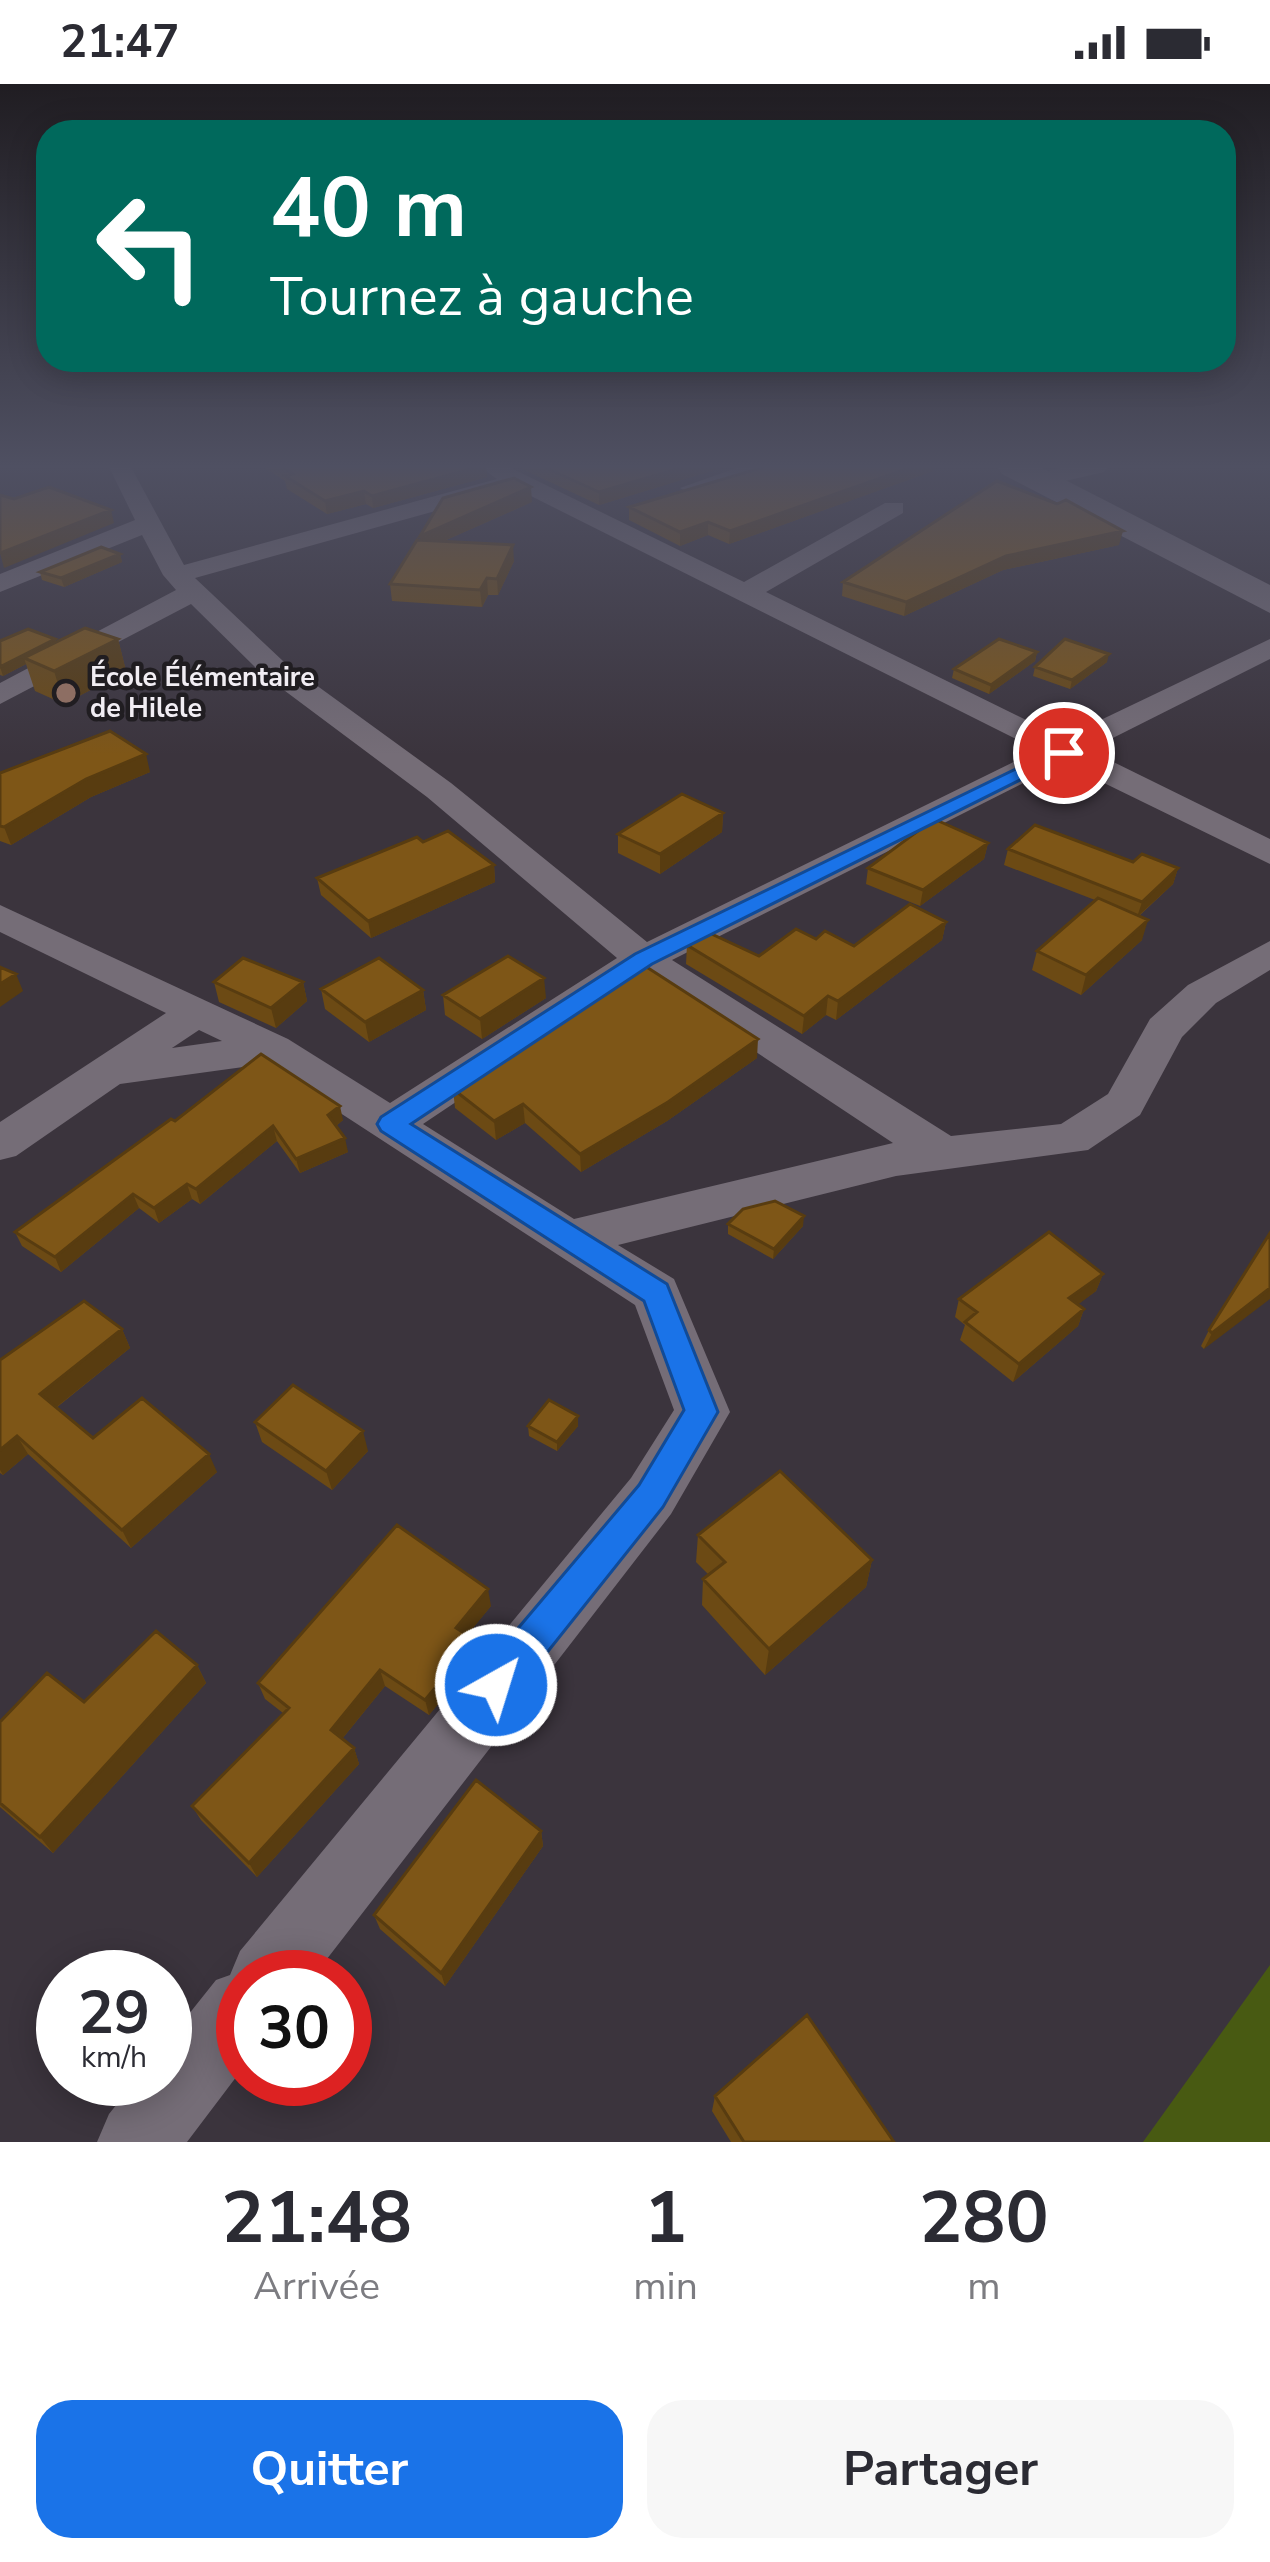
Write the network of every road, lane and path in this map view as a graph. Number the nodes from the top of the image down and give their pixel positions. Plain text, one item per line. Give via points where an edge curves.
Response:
1 (51, 563) edge
2 (170, 563) edge
3 (251, 563) edge
4 (683, 563) edge
5 (798, 563) edge
6 (1195, 563) edge
7 (0, 584) edge
8 (183, 584) junction
9 (745, 593) junction
10 (1270, 602) edge
11 (1270, 648) edge
12 (8, 684) edge
13 (1064, 753) junction
14 (1270, 853) edge
15 (0, 917) edge
16 (1270, 953) edge
17 (644, 959) junction
18 (194, 1014) junction
19 (273, 1048) junction
20 (105, 1072) junction
21 (390, 1124) junction
22 (0, 1144) edge
23 (944, 1154) junction
24 (568, 1239) junction
25 (288, 1950) edge
26 (216, 2041) edge
27 (137, 2142) edge

1 - 7 street
2 - 8 street
3 - 8 street
4 - 9 street
5 - 9 street
6 - 10 street
8 - 12 street
8 - 17 street via 272,667 439,790
9 - 13 street
11 - 13 street
13 - 14 street
13 - 17 street
15 - 18 street
16 - 23 street via 1202,994 1165,1029 1124,1104 1072,1139
17 - 21 street
17 - 23 street
18 - 19 street
18 - 20 street
19 - 20 street
19 - 21 street
20 - 22 street
21 - 24 street
23 - 24 street
24 - 25 street via 656,1293 702,1412 651,1496
26 - 27 street

